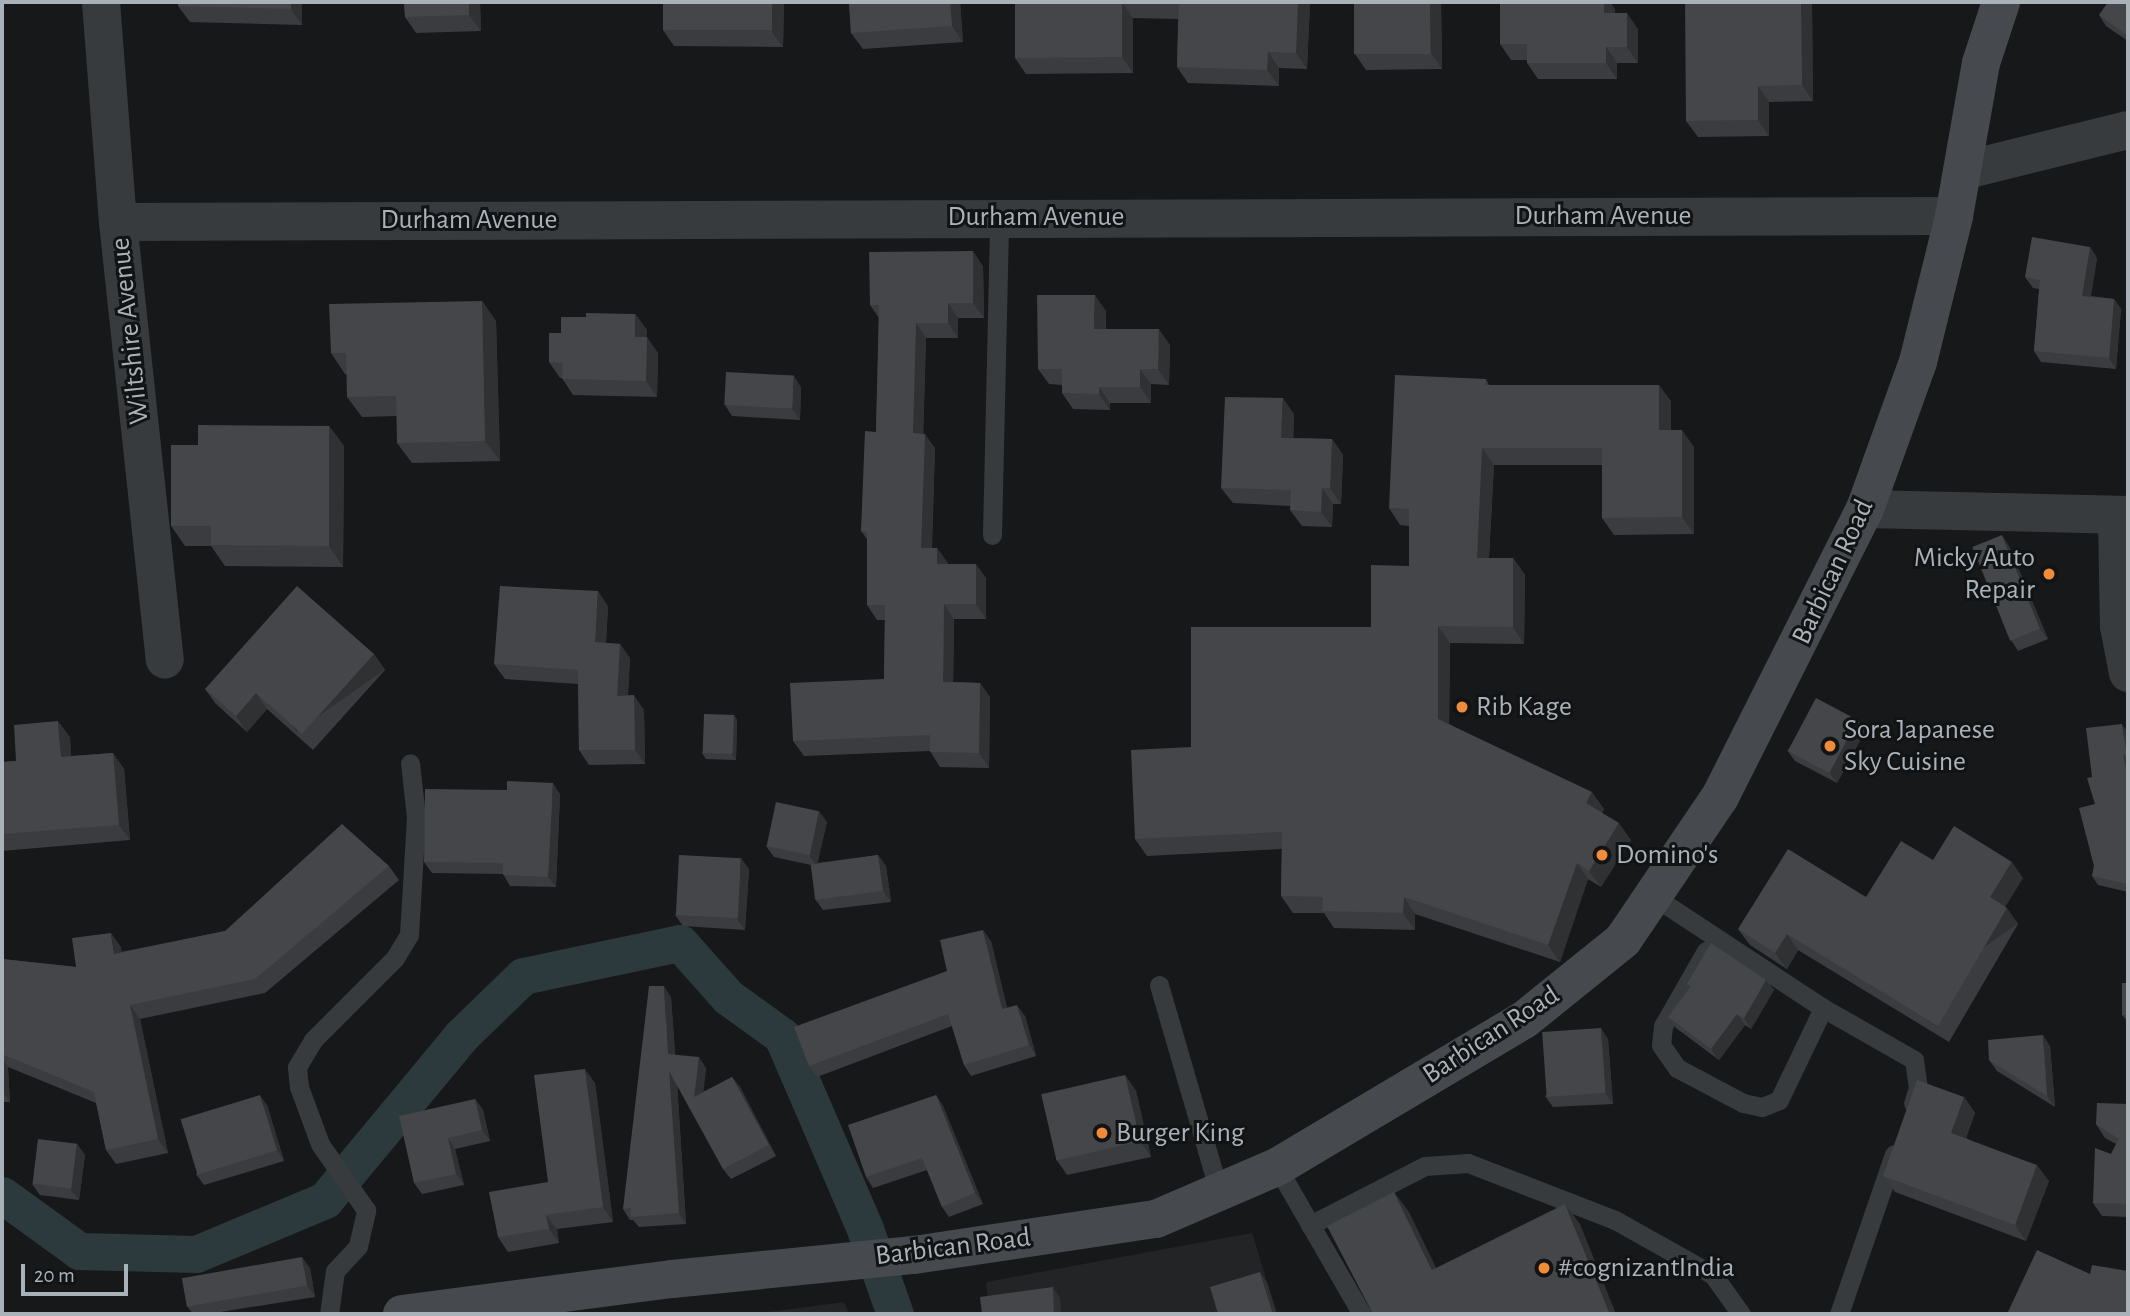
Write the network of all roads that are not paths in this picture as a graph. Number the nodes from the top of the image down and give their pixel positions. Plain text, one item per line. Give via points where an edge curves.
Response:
1 (101, 2) edge
2 (2001, 2) edge
3 (2128, 130) edge
4 (1962, 171) junction
5 (1954, 216) junction
6 (999, 217) junction
7 (118, 222) junction
8 (1865, 509) junction
9 (2123, 515) edge
10 (992, 534) dead end
11 (165, 659) dead end
12 (2128, 673) edge
13 (411, 763) dead end
14 (1653, 896) junction
15 (1716, 935) junction
16 (1159, 985) dead end
17 (1823, 1008) junction
18 (1277, 1167) junction
19 (1220, 1195) junction
20 (1310, 1225) junction
21 (329, 1314) edge
22 (402, 1314) edge
23 (1362, 1314) edge
24 (1741, 1314) edge
25 (1839, 1314) edge

1 - 7 street, Wiltshire Avenue
2 - 4 main road, Barbican Road via 1981,63
3 - 4 street
4 - 5 main road, Barbican Road
5 - 6 street, Durham Avenue
5 - 8 main road, Barbican Road via 1919,362
6 - 7 street, Durham Avenue
6 - 10 lane
7 - 11 street, Wiltshire Avenue
8 - 9 street
8 - 14 main road, Barbican Road via 1720,797
9 - 12 street via 2116,590
13 - 21 lane via 416,817 409,935 395,958 313,1040 297,1067 299,1087 320,1144 366,1210 358,1246 335,1271
14 - 15 lane
14 - 18 main road, Barbican Road via 1623,940 1524,1020
15 - 17 lane
15 - 17 lane via 1663,1026 1661,1045 1677,1068 1743,1103 1762,1107 1779,1100
16 - 19 lane
17 - 25 lane via 1914,1060 1919,1088
18 - 19 main road, Barbican Road
18 - 20 lane
19 - 22 main road, Barbican Road via 1156,1219 914,1255
20 - 23 lane
20 - 24 lane via 1425,1166 1468,1163 1615,1220 1713,1275

